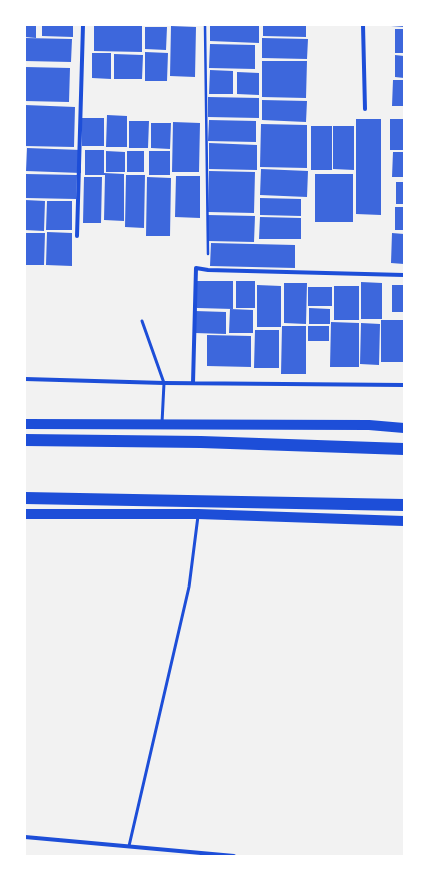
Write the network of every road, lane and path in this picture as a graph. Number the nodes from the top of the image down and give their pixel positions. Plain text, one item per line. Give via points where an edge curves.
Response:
1 (83, 25) edge
2 (205, 25) edge
3 (363, 25) edge
4 (365, 108) dead end
5 (77, 236) dead end
6 (208, 270) junction
7 (404, 275) edge
8 (142, 321) dead end
9 (25, 379) edge
10 (164, 383) junction
11 (193, 383) junction
12 (404, 385) edge
13 (162, 423) junction
14 (25, 424) edge
15 (404, 428) edge
16 (25, 440) edge
17 (404, 449) edge
18 (25, 498) edge
19 (404, 505) edge
20 (25, 514) edge
21 (198, 514) junction
22 (404, 521) edge
23 (25, 837) edge
24 (129, 846) junction
25 (234, 856) edge

1 - 5 street
2 - 6 path
3 - 4 street
6 - 7 street
6 - 11 street via 196,268
8 - 10 lane
9 - 10 street
10 - 11 street
10 - 13 lane
11 - 12 street
13 - 14 main road
13 - 15 main road via 369,425
16 - 17 highway via 201,442
18 - 19 highway
20 - 21 main road
21 - 22 main road
21 - 24 lane via 189,587
23 - 24 street
24 - 25 street

